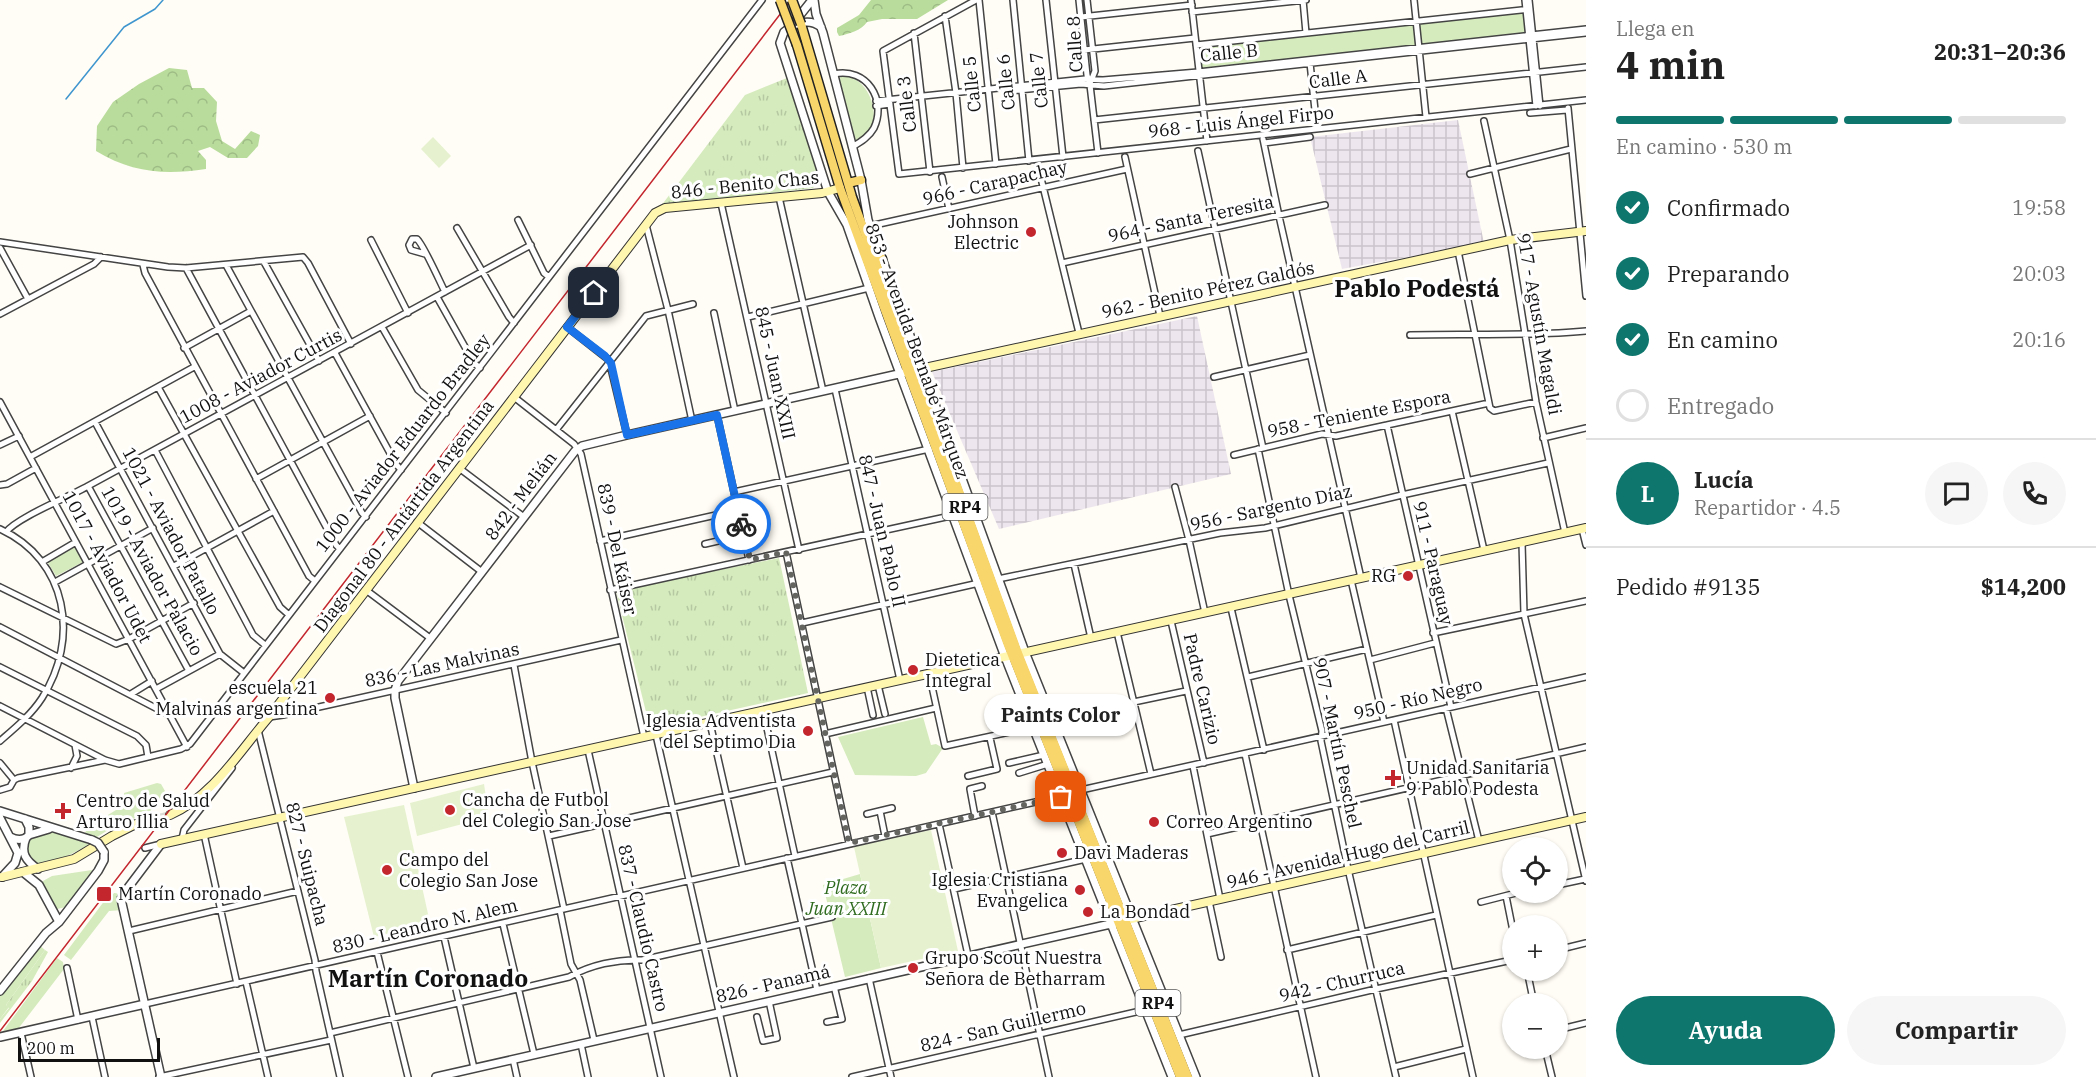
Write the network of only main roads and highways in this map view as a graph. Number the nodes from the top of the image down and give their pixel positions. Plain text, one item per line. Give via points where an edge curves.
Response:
1 (780, 0) edge
2 (792, 0) edge
3 (861, 180) road end
4 (844, 186) junction
5 (655, 213) joint
6 (1582, 232) edge
7 (867, 239) junction
8 (882, 259) road end
9 (882, 303) junction
10 (879, 317) road end
11 (911, 371) junction
12 (1584, 529) edge
13 (971, 543) junction
14 (968, 557) road end
15 (1015, 654) junction
16 (1064, 746) road end
17 (1061, 761) junction
18 (170, 815) tunnel mouth
19 (1586, 817) edge
20 (136, 824) tunnel mouth
21 (161, 844) road end
22 (1, 877) edge
23 (1121, 921) junction
24 (1152, 1008) junction
25 (1180, 1077) edge
26 (1188, 1077) edge

1 - 4 main road, 853 - Avenida Bernabé Márquez / RP4, bridge
2 - 4 main road, 853 - Avenida Bernabé Márquez / RP4, bridge
3 - 4 main road
4 - 5 main road, 846 - Benito Chas via 828,192 665,208
4 - 7 main road, 853 - Avenida Bernabé Márquez / RP4
4 - 9 main road, 853 - Avenida Bernabé Márquez / RP4
5 - 18 main road, Diagonal 80 - Antártida Argentina via 269,717 206,793
6 - 11 main road, 962 - Benito Pérez Galdós via 1510,240
7 - 8 main road
7 - 11 main road, 853 - Avenida Bernabé Márquez / RP4
9 - 10 main road
9 - 11 main road, 853 - Avenida Bernabé Márquez / RP4
11 - 13 main road, 853 - Avenida Bernabé Márquez / RP4 via 931,448
11 - 15 main road, 853 - Avenida Bernabé Márquez / RP4
12 - 15 main road
13 - 14 main road
13 - 15 main road, 853 - Avenida Bernabé Márquez / RP4 via 981,582
15 - 17 main road, 853 - Avenida Bernabé Márquez / RP4
15 - 21 main road
15 - 23 main road, 853 - Avenida Bernabé Márquez / RP4 via 1064,795
16 - 17 main road
17 - 23 main road, 853 - Avenida Bernabé Márquez / RP4
19 - 23 main road, 946 - Avenida Hugo del Carril
20 - 22 main road via 74,859
23 - 24 main road, 853 - Avenida Bernabé Márquez / RP4
24 - 25 main road, 853 - Avenida Bernabé Márquez / RP4
24 - 26 main road, 853 - Avenida Bernabé Márquez / RP4

